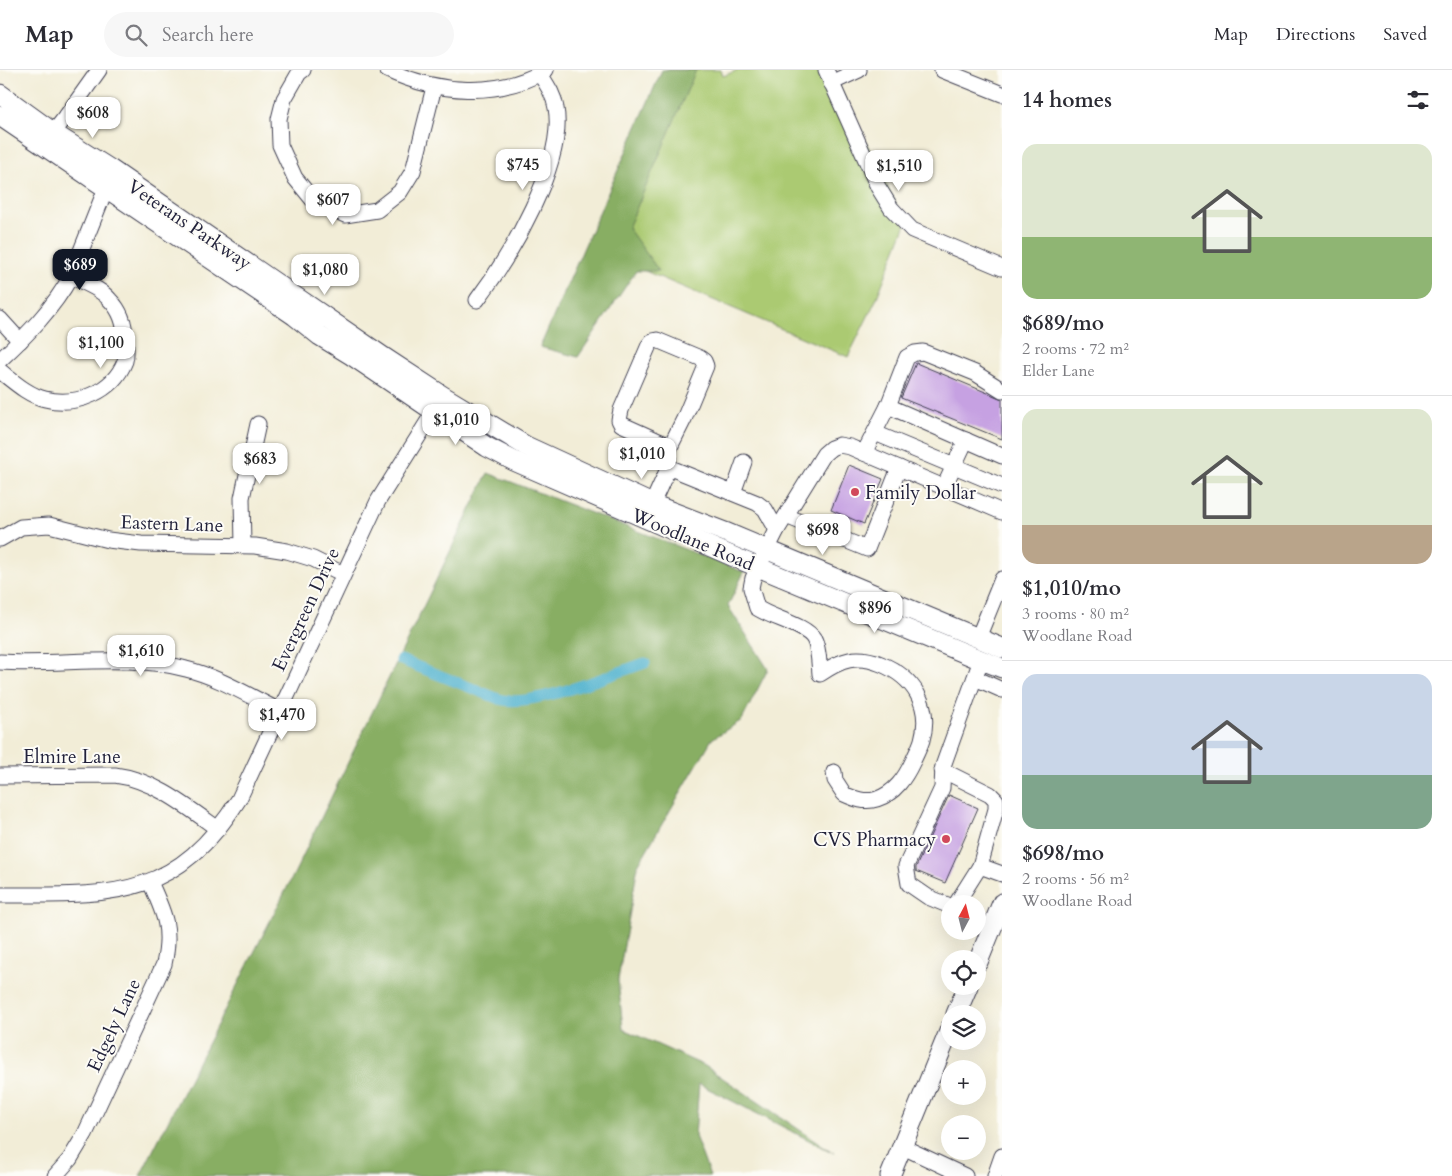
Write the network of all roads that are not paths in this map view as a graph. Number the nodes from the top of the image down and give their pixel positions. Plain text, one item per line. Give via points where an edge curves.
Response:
1 (99, 70) edge
2 (303, 70) edge
3 (387, 70) edge
4 (859, 70) edge
5 (942, 70) edge
6 (543, 72) edge
7 (828, 76) edge
8 (434, 87) junction
9 (0, 94) edge
10 (1002, 94) edge
11 (0, 116) edge
12 (48, 139) junction
13 (109, 179) junction
14 (1002, 268) edge
15 (70, 276) junction
16 (477, 300) dead end
17 (0, 319) edge
18 (20, 341) junction
19 (0, 360) edge
20 (0, 371) edge
21 (1002, 390) edge
22 (439, 403) junction
23 (888, 406) junction
24 (258, 424) dead end
25 (875, 433) junction
26 (505, 434) joint
27 (966, 440) junction
28 (669, 449) junction
29 (497, 452) joint
30 (864, 453) junction
31 (1002, 456) edge
32 (744, 462) dead end
33 (953, 466) junction
34 (898, 468) junction
35 (667, 471) junction
36 (1002, 486) edge
37 (944, 487) junction
38 (733, 493) junction
39 (652, 504) junction
40 (1002, 512) edge
41 (786, 516) junction
42 (777, 530) junction
43 (1, 535) edge
44 (243, 545) junction
45 (763, 559) junction
46 (343, 574) junction
47 (1002, 579) edge
48 (978, 638) junction
49 (1002, 648) edge
50 (981, 660) junction
51 (0, 662) edge
52 (1002, 668) edge
53 (975, 678) junction
54 (1002, 690) edge
55 (280, 712) junction
56 (942, 770) junction
57 (834, 772) dead end
58 (0, 776) edge
59 (218, 829) junction
60 (980, 866) junction
61 (1002, 874) edge
62 (150, 882) junction
63 (0, 895) edge
64 (962, 895) edge
65 (941, 902) edge
66 (1002, 903) edge
67 (983, 950) edge
68 (941, 1050) edge
69 (902, 1147) junction
70 (1002, 1156) edge
71 (55, 1176) edge
72 (890, 1176) edge
73 (965, 1176) edge
74 (995, 1176) edge

1 - 12 street
2 - 8 street via 284,99 278,119 280,144 295,178 312,200 344,215 376,210 400,192 413,171
3 - 8 street
4 - 7 street
5 - 10 street
6 - 8 street via 524,81 493,88
6 - 16 street via 556,107 553,158 516,238
7 - 14 street via 878,187 891,208 912,230
9 - 12 main road, Veterans Parkway
11 - 12 main road, Veterans Parkway
12 - 13 main road, Veterans Parkway
13 - 15 street
13 - 22 main road, Veterans Parkway via 189,224
15 - 18 street via 55,302
15 - 20 street via 101,291 118,310 126,346 125,360 119,371 91,396 67,402 33,395
17 - 18 street
18 - 19 street
21 - 23 street via 975,373 923,352 915,353 907,357
22 - 26 main road, Veterans Parkway
22 - 29 main road, Veterans Parkway via 461,429
22 - 46 street, Evergreen Drive via 378,501
23 - 25 street
23 - 27 street
24 - 44 street via 242,498
25 - 30 street
25 - 33 street
26 - 39 main road, Woodlane Road
27 - 31 street
27 - 33 street
28 - 28 street via 668,445 621,424 619,420 649,345 657,340 700,358 706,366
28 - 35 street
29 - 45 main road, Woodlane Road via 567,485
30 - 34 street
30 - 41 street via 839,445 831,448 820,460
32 - 38 street
33 - 36 street
33 - 37 street
34 - 37 street
34 - 41 street via 867,549
35 - 38 street via 672,469
35 - 39 street
37 - 40 street
38 - 42 street via 765,509
39 - 45 main road, Woodlane Road
41 - 42 street
42 - 45 street
43 - 44 street, Eastern Lane via 20,526 49,525 108,540 141,544
44 - 46 street, Eastern Lane via 294,553
45 - 48 main road, Woodlane Road
45 - 50 main road, Woodlane Road
45 - 57 street via 753,578 757,608 808,631 815,641 820,674 846,660 875,662 891,668 913,686 924,711 922,742 907,774 895,790 877,799 860,801 844,794
46 - 55 street, Evergreen Drive
47 - 48 street
48 - 49 main road, Woodlane Road
50 - 52 main road, Woodlane Road
50 - 53 street
51 - 55 street via 165,664 216,680
53 - 54 street
53 - 56 street
55 - 59 street, Evergreen Drive via 239,799
56 - 60 street via 996,800
56 - 65 street via 942,788 906,866 909,884
58 - 59 street, Elmire Lane via 131,777 157,789
59 - 62 street, Evergreen Drive via 194,855
60 - 61 street
60 - 64 street
62 - 63 street, Evergreen Drive via 91,894
62 - 71 street, Edgely Lane via 167,924 164,964 85,1134 70,1160
66 - 67 main road
68 - 69 main road
69 - 72 main road
69 - 73 street
70 - 74 street

